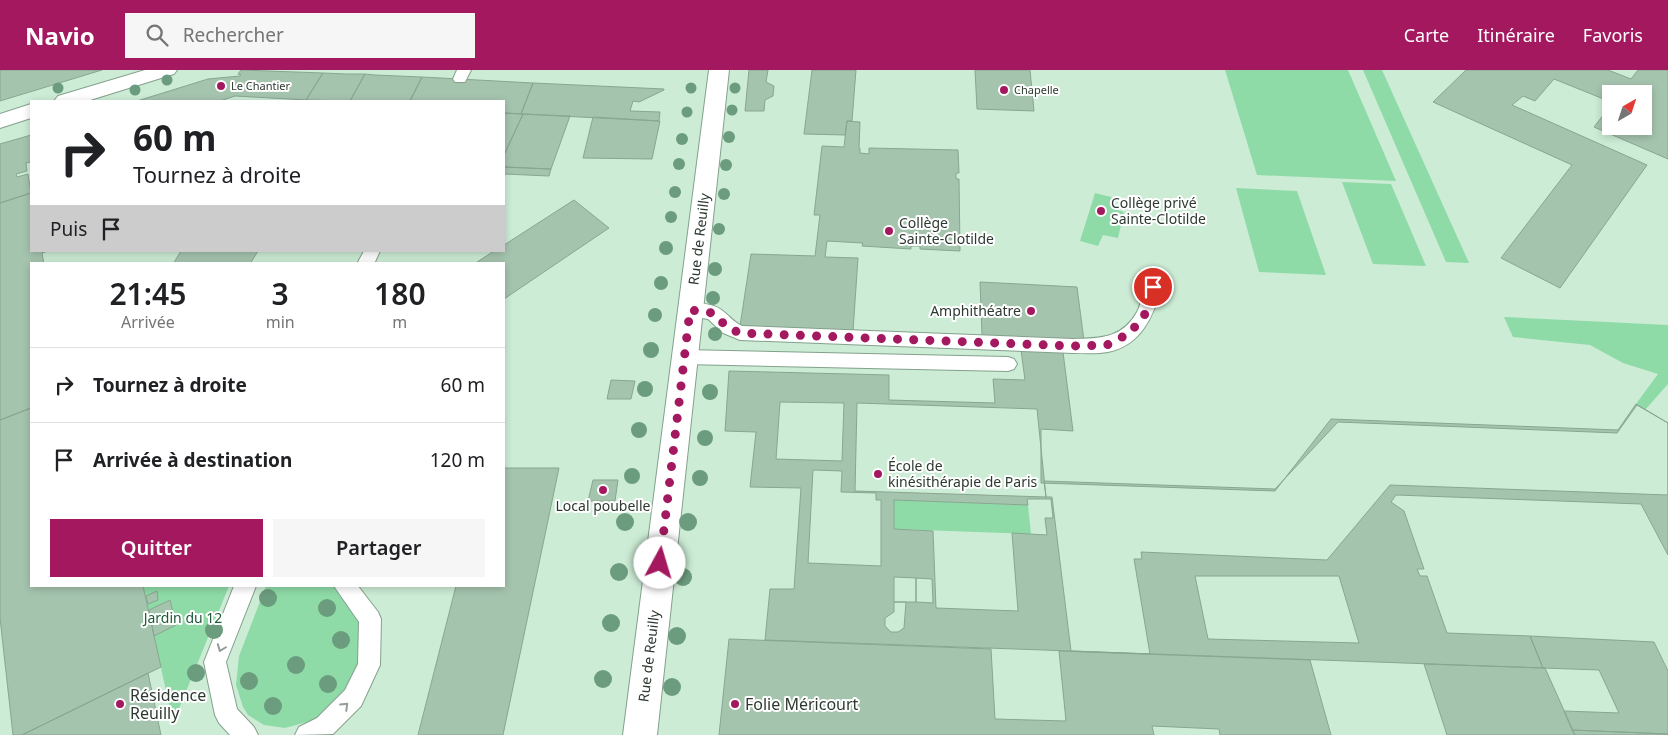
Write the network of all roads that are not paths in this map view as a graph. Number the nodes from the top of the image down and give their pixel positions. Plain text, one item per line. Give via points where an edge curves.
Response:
1 (167, 70) edge
2 (719, 70) edge
3 (68, 100) edge
4 (30, 112) edge
5 (0, 121) edge
6 (1153, 287) dead end
7 (690, 310) junction
8 (684, 357) junction
9 (1008, 364) dead end
10 (245, 587) edge
11 (346, 587) edge
12 (246, 735) edge
13 (306, 735) edge
14 (640, 735) edge

1 - 3 street
2 - 7 street, Rue de Reuilly
4 - 5 street
6 - 7 lane via 1145,314 1130,333 1107,345 740,333 728,328 713,313
7 - 8 street, Rue de Reuilly
8 - 9 lane
8 - 14 street, Rue de Reuilly
10 -> 12 lane via 215,662 227,715
13 -> 11 lane via 325,726 353,698 370,664 370,619

